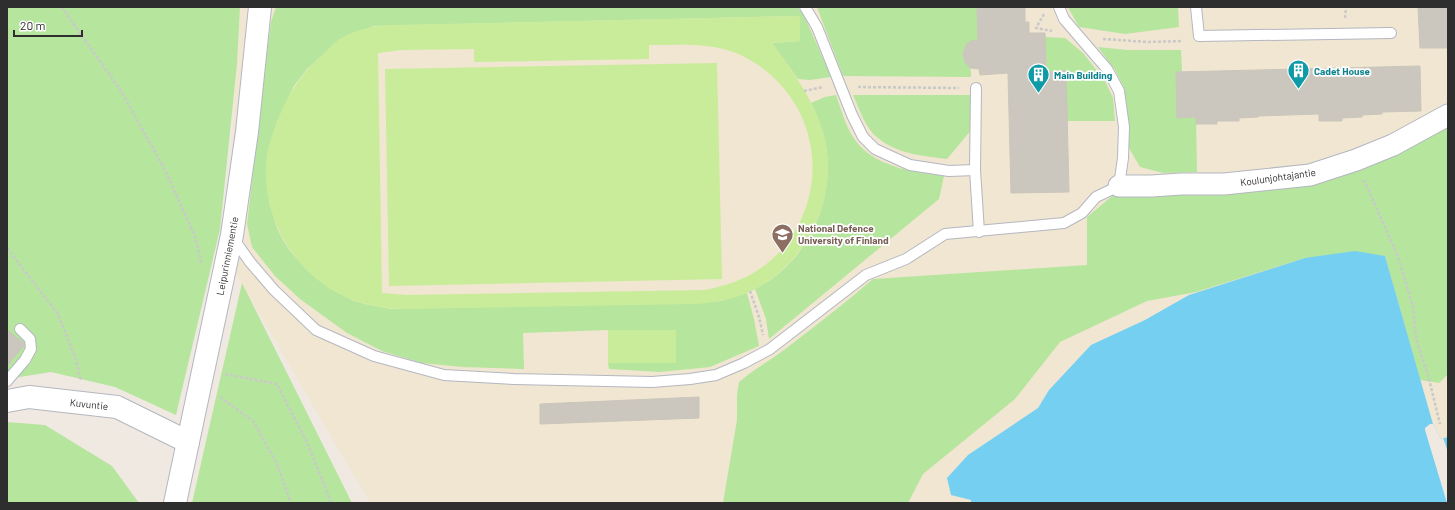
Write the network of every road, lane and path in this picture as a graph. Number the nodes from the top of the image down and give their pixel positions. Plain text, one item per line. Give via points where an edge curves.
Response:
1 (62, 7) edge
2 (260, 7) edge
3 (805, 7) edge
4 (1059, 7) edge
5 (1196, 7) edge
6 (1045, 11) dead end
7 (1391, 32) dead end
8 (1199, 36) junction
9 (1080, 37) junction
10 (842, 87) junction
11 (976, 88) joint
12 (1448, 115) edge
13 (1356, 160) junction
14 (975, 170) junction
15 (1119, 186) junction
16 (979, 232) junction
17 (232, 235) junction
18 (7, 248) edge
19 (203, 268) dead end
20 (750, 291) dead end
21 (20, 329) dead end
22 (766, 352) junction
23 (204, 369) junction
24 (7, 381) edge
25 (7, 401) edge
26 (87, 404) junction
27 (1440, 424) dead end
28 (188, 442) junction
29 (175, 503) edge
30 (291, 503) edge
31 (331, 503) edge

1 - 19 path via 121,91 166,172 196,236
2 - 17 street, Leipurinniementie via 247,132
3 - 10 lane via 817,27
4 - 9 lane via 1064,19
5 - 8 lane
6 - 9 path via 1036,28
7 - 8 lane
8 - 9 path via 1180,42
9 - 15 lane via 1106,69 1119,91 1124,127
10 - 11 path
10 - 14 lane via 863,137 876,149 910,165 949,171
11 - 14 lane
12 - 13 street, Koulunjohtajantie via 1393,145
13 - 15 street, Koulunjohtajantie via 1310,175 1224,184
13 - 27 path via 1398,257 1413,307 1416,339
14 - 16 lane
15 - 16 lane via 1096,197 1082,212 1064,223
16 - 22 lane via 945,234 906,259 866,275
17 - 22 lane via 250,262 274,290 316,330 374,356 444,375 644,382 690,379 716,375
17 - 23 street, Leipurinniementie
18 - 26 path via 58,314 75,357
20 - 22 path via 759,316
21 - 24 lane via 30,339 31,349
23 - 28 street, Leipurinniementie
23 - 30 path via 221,398 253,421 277,464
23 - 31 path via 277,384 307,442
25 - 26 street, Kuvuntie via 30,398
26 - 28 street, Kuvuntie via 117,407
28 - 29 street, Leipurinniementie

